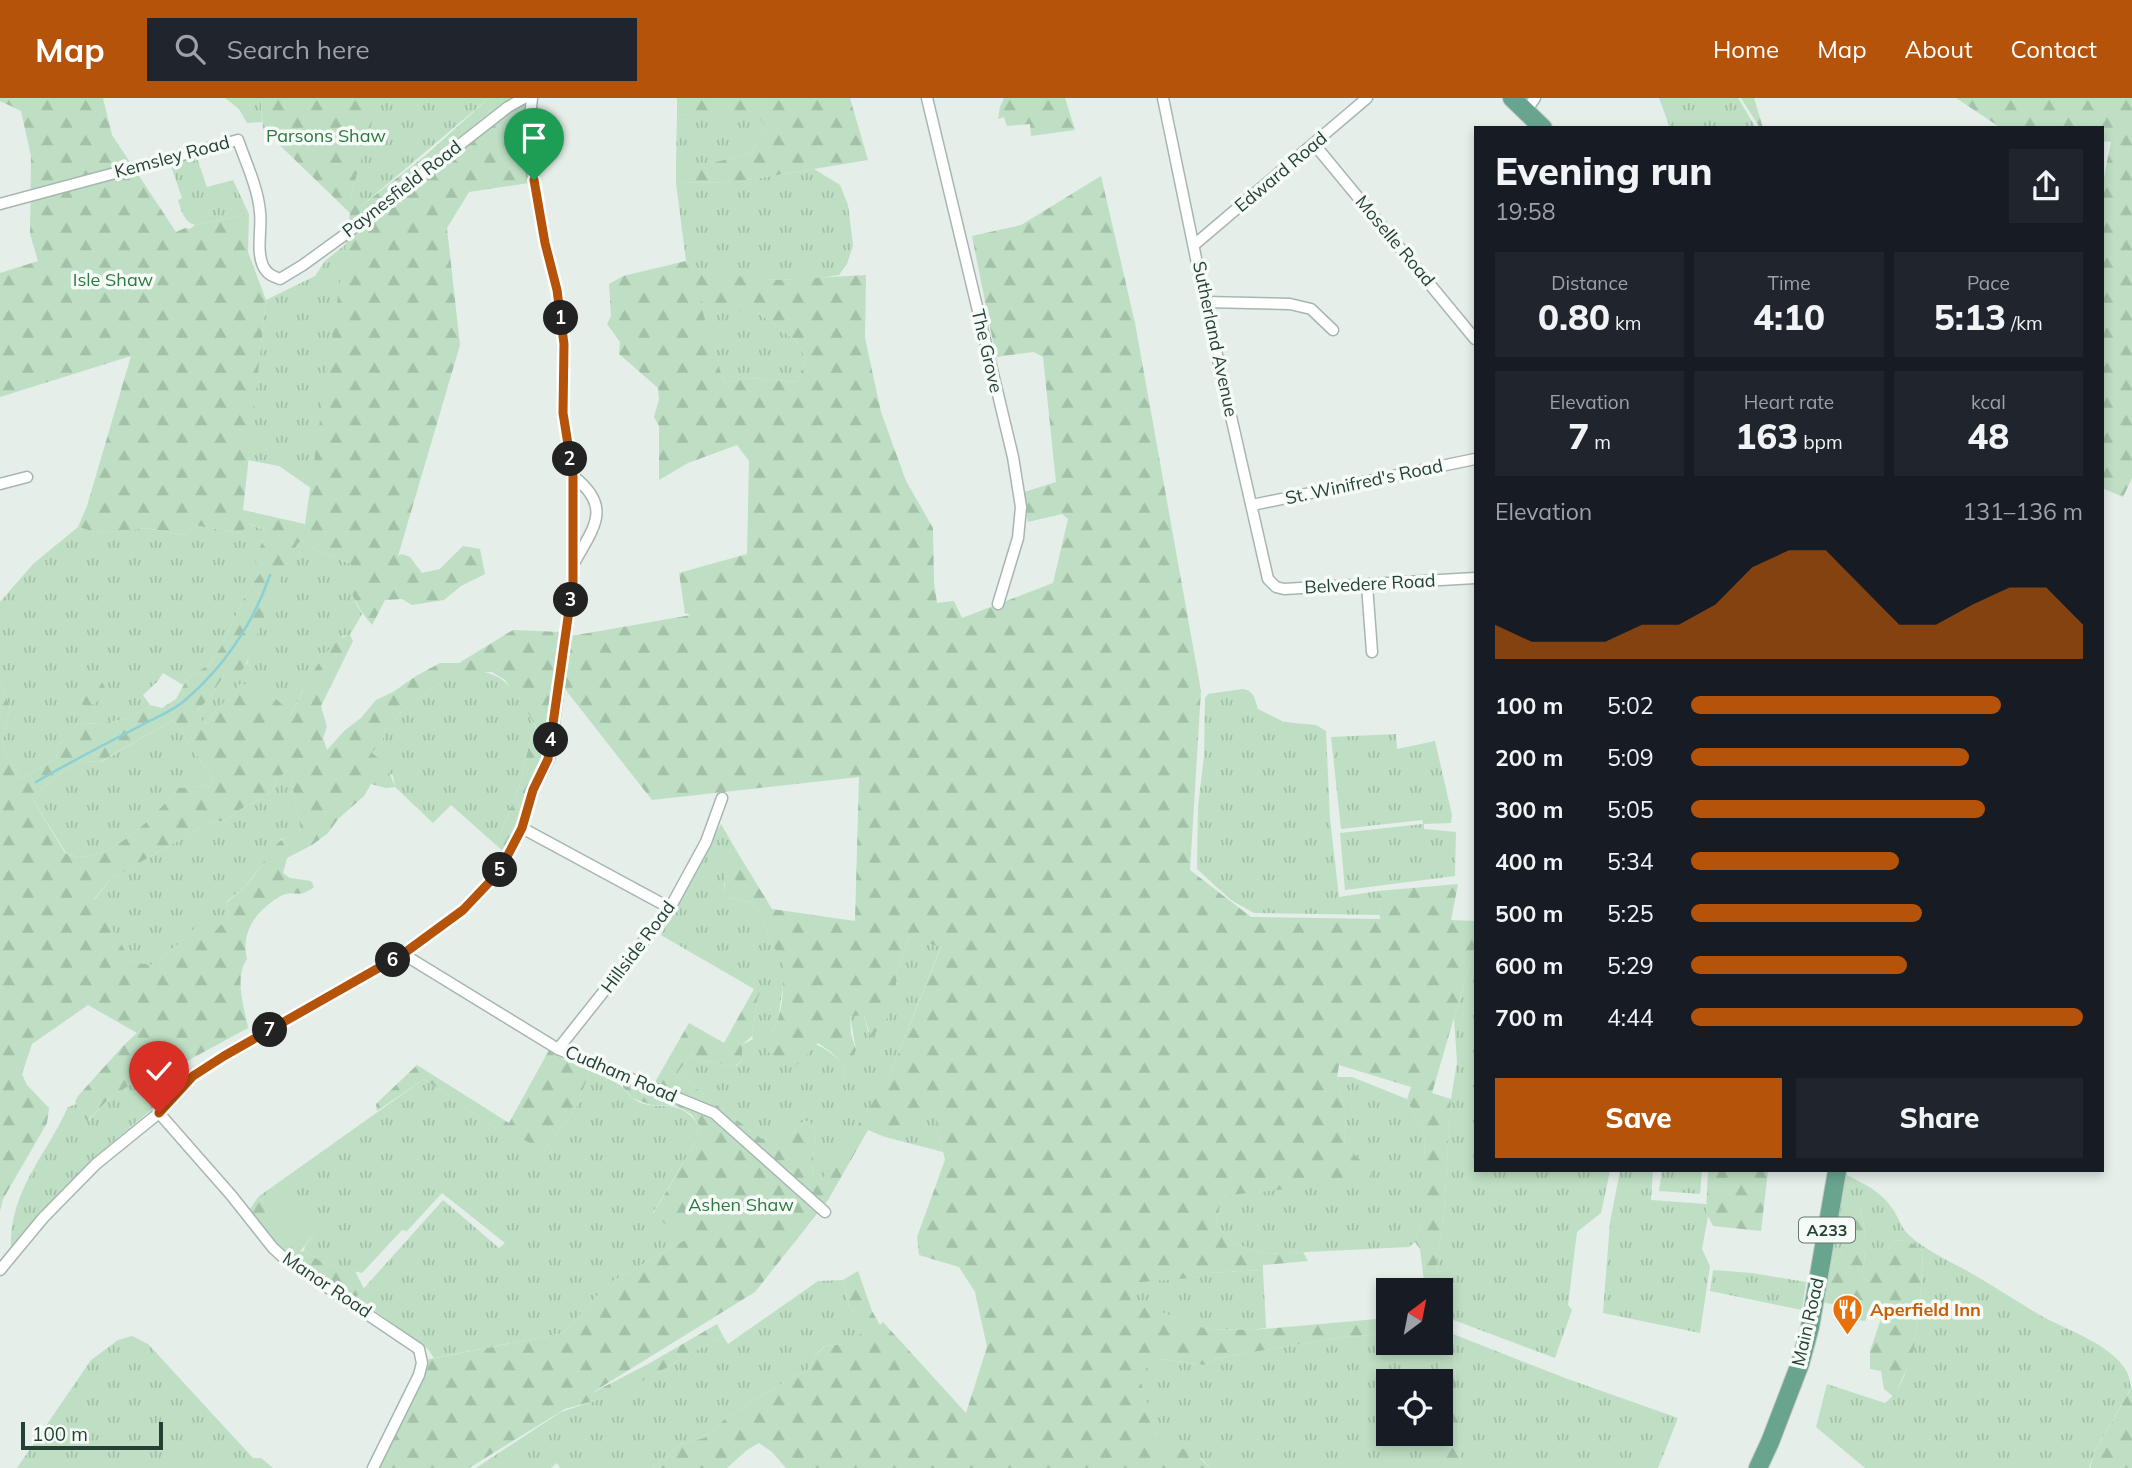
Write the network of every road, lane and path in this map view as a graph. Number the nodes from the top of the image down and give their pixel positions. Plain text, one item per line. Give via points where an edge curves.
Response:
1 (524, 98) edge
2 (532, 98) edge
3 (927, 98) edge
4 (1163, 98) edge
5 (1367, 98) edge
6 (1512, 98) edge
7 (1530, 104) edge
8 (1542, 126) edge
9 (1314, 144) junction
10 (0, 204) edge
11 (1194, 245) junction
12 (280, 279) joint
13 (1205, 303) junction
14 (1334, 330) dead end
15 (1474, 338) edge
16 (1474, 459) edge
17 (573, 476) junction
18 (27, 477) dead end
19 (0, 484) edge
20 (1252, 505) junction
21 (573, 564) junction
22 (1474, 578) edge
23 (1268, 579) joint
24 (1367, 585) junction
25 (998, 604) dead end
26 (1372, 652) dead end
27 (722, 798) dead end
28 (522, 828) junction
29 (670, 908) junction
30 (403, 954) junction
31 (558, 1049) junction
32 (159, 1113) junction
33 (1837, 1172) edge
34 (825, 1212) dead end
35 (0, 1270) edge
36 (373, 1468) edge
37 (1758, 1468) edge

1 - 12 street, Paynesfield Road
2 - 17 street via 528,137 557,290 564,344 563,413
3 - 25 street, The Grove via 1013,457 1021,508 1018,538
4 - 11 street, Sutherland Avenue
5 - 9 street, Edward Road
6 - 7 main road
7 - 8 main road
9 - 11 street, Edward Road
9 - 15 street, Moselle Road
10 - 12 street, Kemsley Road via 238,140 257,197 263,265
11 - 13 street, Sutherland Avenue
13 - 14 street via 1290,304 1311,309
13 - 20 street, Sutherland Avenue
16 - 20 street, St. Winifred's Road
17 - 21 street
17 - 21 street via 589,489 596,505 595,527
18 - 19 street
20 - 23 street, Sutherland Avenue
21 - 28 street via 548,759
22 - 24 street, Belvedere Road
23 - 24 street, Belvedere Road via 1284,589
24 - 26 street
27 - 29 street, Hillside Road via 706,842
28 - 29 street
28 - 30 street via 499,872 463,910
29 - 31 street, Hillside Road
30 - 31 street, Cudham Road
30 - 32 street via 203,1069
31 - 34 street, Cudham Road via 714,1113
32 - 35 street via 96,1164
32 - 36 street, Manor Road via 279,1253 419,1349 419,1375
33 - 37 main road, Main Road / A233 via 1810,1327 1797,1373

